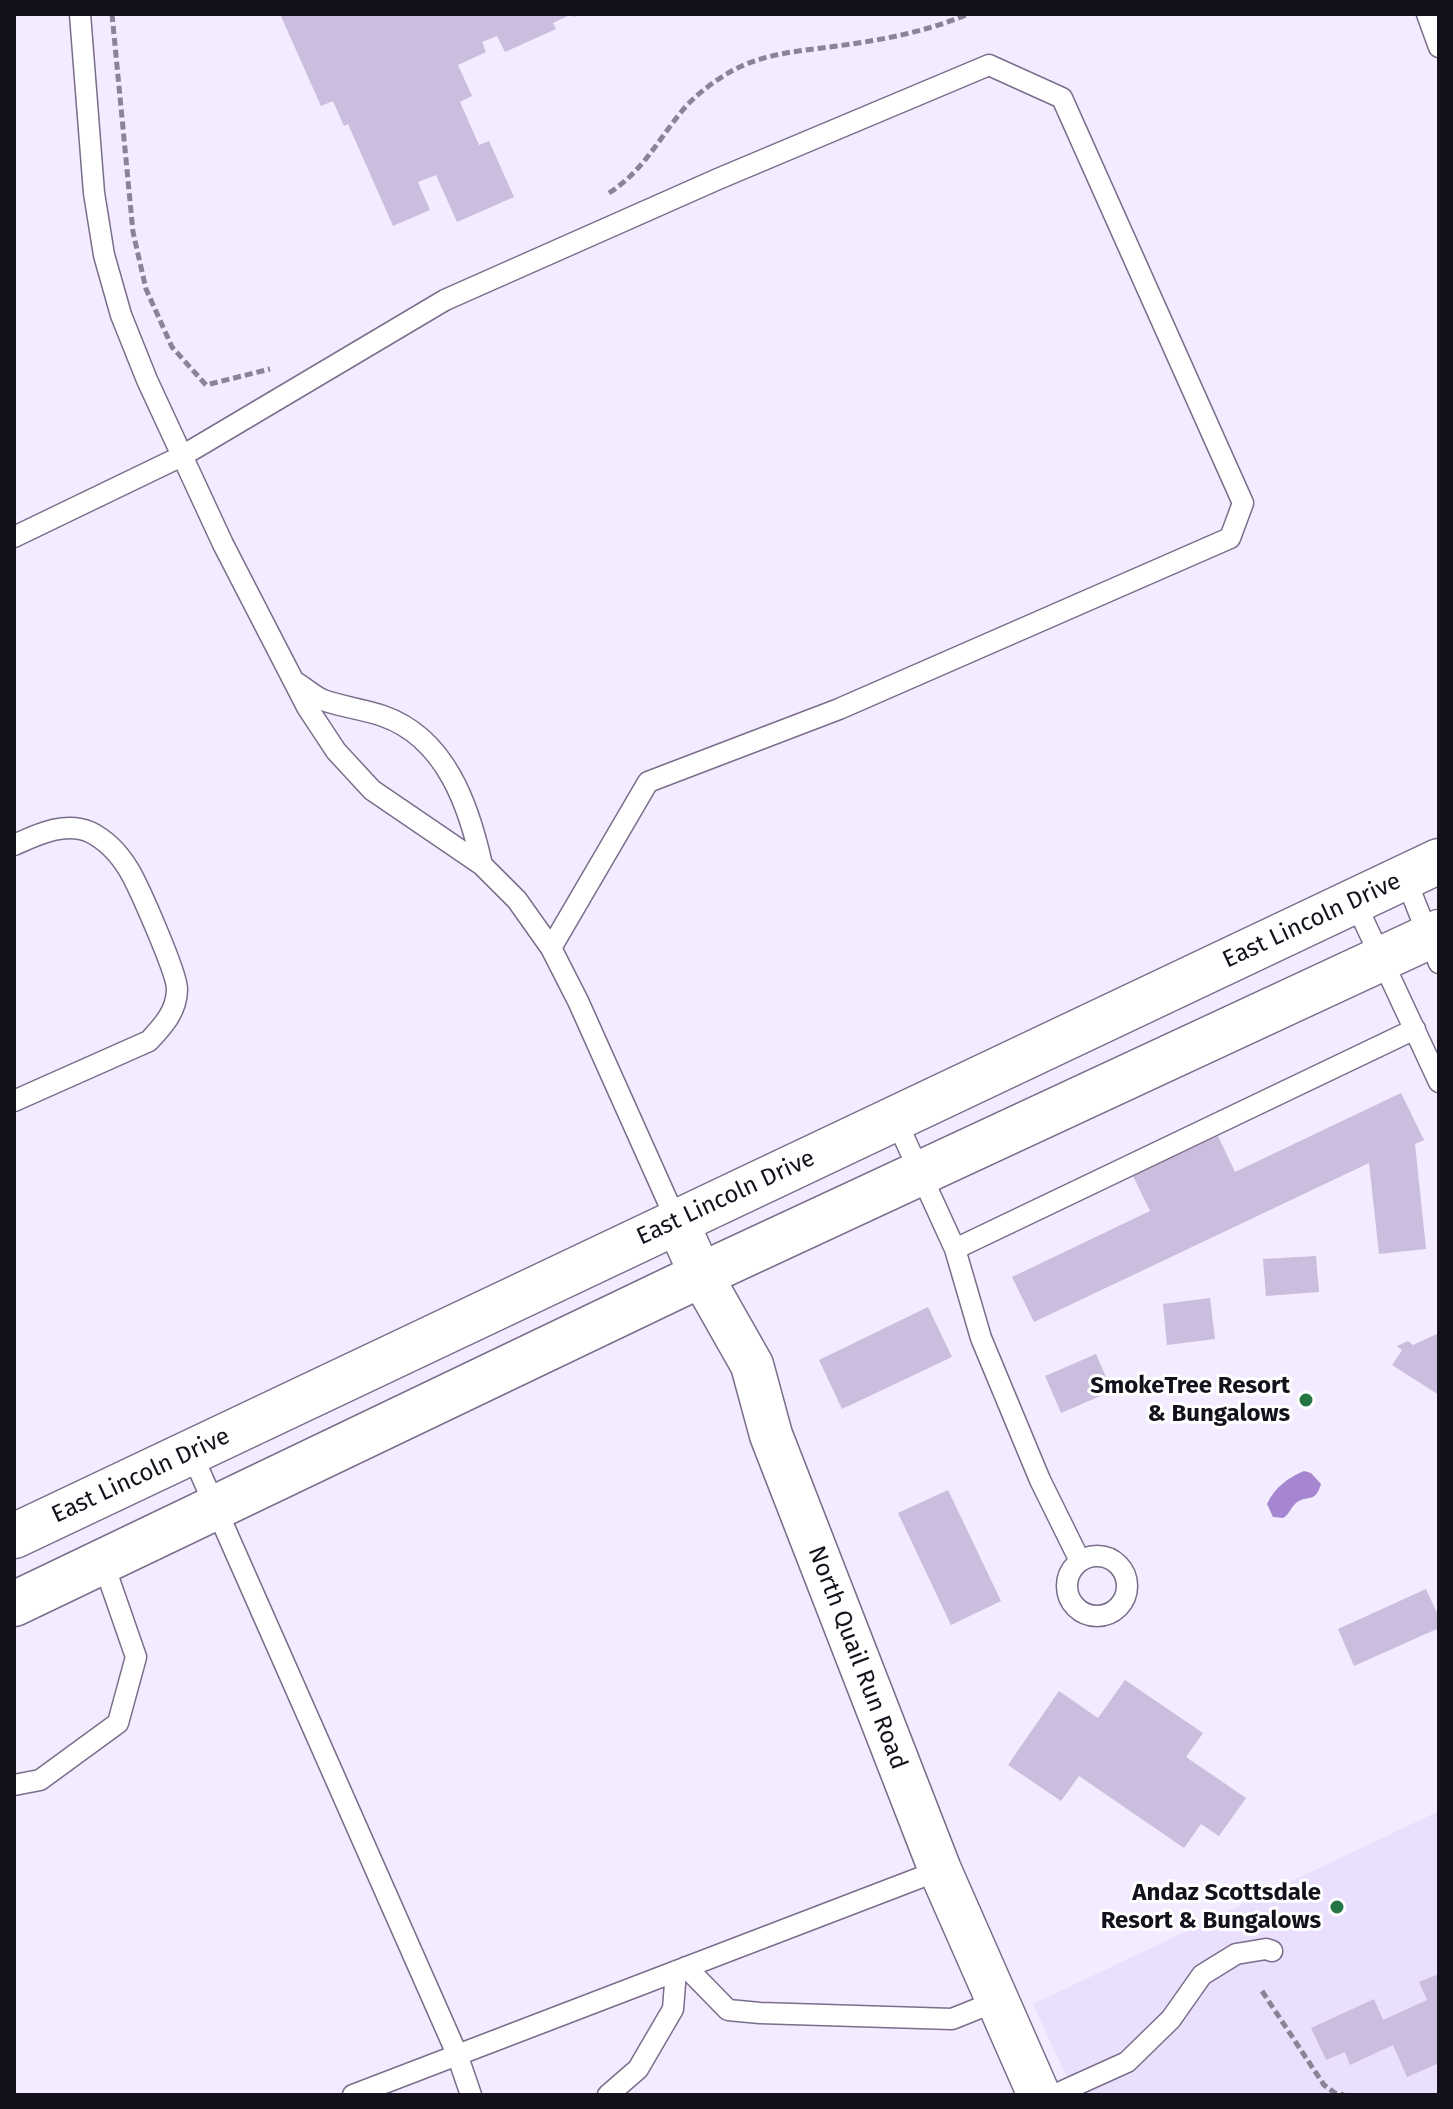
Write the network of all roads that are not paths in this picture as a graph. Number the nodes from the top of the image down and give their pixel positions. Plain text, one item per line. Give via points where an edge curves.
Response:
1 (80, 14) edge
2 (1427, 14) edge
3 (1439, 47) edge
4 (182, 456) junction
5 (14, 537) edge
6 (293, 680) junction
7 (14, 845) edge
8 (482, 865) junction
9 (1422, 869) edge
10 (1354, 900) junction
11 (1435, 944) edge
12 (551, 948) junction
13 (1382, 958) junction
14 (1415, 1029) junction
15 (1439, 1082) edge
16 (14, 1101) edge
17 (895, 1118) junction
18 (919, 1174) junction
19 (677, 1222) junction
20 (955, 1249) junction
21 (701, 1275) junction
22 (191, 1452) junction
23 (217, 1508) junction
24 (14, 1536) edge
25 (1080, 1561) dead end
26 (103, 1562) junction
27 (14, 1604) edge
28 (14, 1785) edge
29 (940, 1870) junction
30 (1272, 1951) dead end
31 (681, 1969) junction
32 (997, 2001) junction
33 (457, 2054) junction
34 (353, 2095) edge
35 (471, 2095) edge
36 (608, 2095) edge
37 (1039, 2095) edge
38 (1054, 2095) edge

1 - 4 lane via 104,255 121,315
2 - 3 lane
4 - 5 lane
4 - 6 lane
4 - 12 lane via 445,300 989,65 1062,98 1243,503 1230,538 839,709 648,782
6 - 8 lane via 336,751 372,790
6 - 8 lane via 320,699 384,716 411,730 436,753 454,778 473,823
7 - 16 lane via 52,829 72,828 111,847 129,870 177,987 174,1009 149,1041
8 - 12 lane via 517,900
9 - 10 main road, East Lincoln Drive
9 - 11 lane
10 - 13 lane
10 - 17 main road, East Lincoln Drive
11 - 13 main road
12 - 19 lane
13 - 14 lane
13 - 18 main road
14 - 15 lane
14 - 20 lane
17 - 18 lane
17 - 19 main road, East Lincoln Drive
18 - 20 lane
18 - 21 main road
19 - 21 street, North Quail Run Road
19 - 22 main road, East Lincoln Drive
20 - 25 lane via 981,1338
21 - 23 main road
21 - 29 street, North Quail Run Road via 752,1365 771,1435
22 - 23 lane
22 - 24 main road, East Lincoln Drive
23 - 26 main road
23 - 33 lane
26 - 27 main road
26 - 28 lane via 136,1657 118,1723 40,1780
29 - 31 lane
29 - 32 street, North Quail Run Road
30 - 38 lane via 1236,1954 1202,1975 1171,2019 1127,2062
31 - 32 lane via 728,2010 952,2019
31 - 33 lane
31 - 36 lane via 673,2009 638,2069
32 - 37 street, North Quail Run Road
33 - 34 lane
33 - 35 lane

